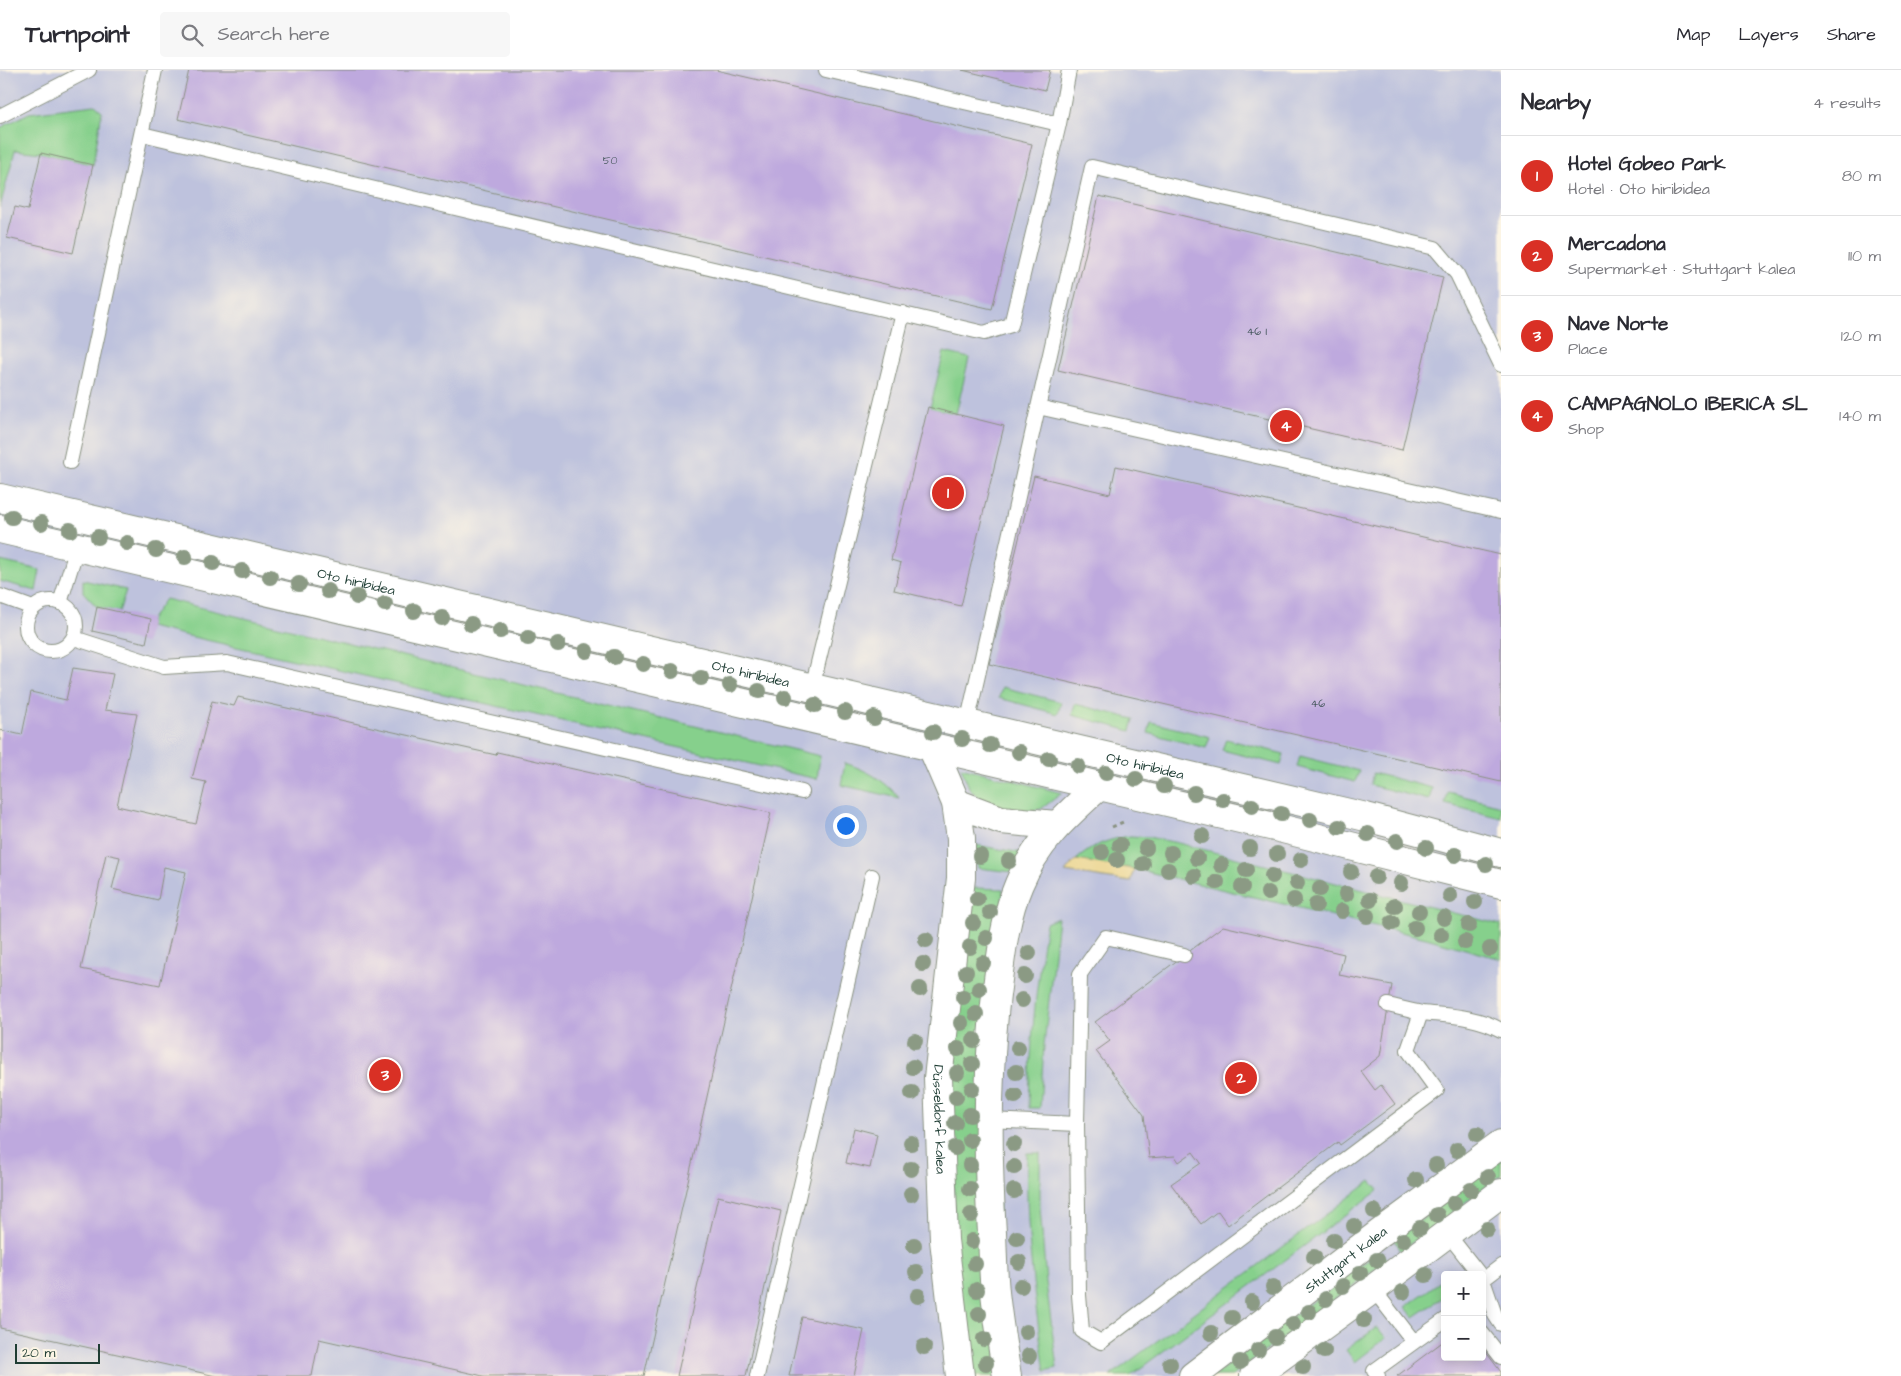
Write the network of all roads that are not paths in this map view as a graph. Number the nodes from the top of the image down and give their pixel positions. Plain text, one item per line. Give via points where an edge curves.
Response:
1 (89, 70) edge
2 (155, 70) edge
3 (826, 70) edge
4 (1069, 70) edge
5 (0, 116) edge
6 (1058, 124) junction
7 (142, 134) junction
8 (903, 313) junction
9 (1501, 365) edge
10 (1038, 407) junction
11 (70, 462) dead end
12 (0, 498) edge
13 (1501, 511) edge
14 (0, 529) edge
15 (77, 548) junction
16 (0, 596) edge
17 (60, 603) junction
18 (33, 608) junction
19 (74, 638) junction
20 (812, 688) junction
21 (966, 724) junction
22 (932, 747) junction
23 (1099, 786) junction
24 (802, 792) dead end
25 (956, 803) junction
26 (1056, 825) junction
27 (1501, 853) edge
28 (872, 876) dead end
29 (1501, 884) edge
30 (1184, 955) dead end
31 (1388, 1005) dead end
32 (1421, 1013) junction
33 (1501, 1030) edge
34 (988, 1120) junction
35 (1077, 1124) junction
36 (1501, 1144) edge
37 (1501, 1193) edge
38 (1447, 1233) junction
39 (1501, 1266) edge
40 (1477, 1271) edge
41 (1486, 1275) edge
42 (1374, 1289) junction
43 (1486, 1289) edge
44 (1441, 1323) edge
45 (1501, 1324) edge
46 (1486, 1338) edge
47 (1414, 1342) junction
48 (1501, 1357) edge
49 (758, 1376) edge
50 (960, 1376) edge
51 (1007, 1376) edge
52 (1193, 1376) edge
53 (1254, 1376) edge
54 (1378, 1376) edge

1 - 5 lane
2 - 7 lane
3 - 6 lane
4 - 6 lane
6 - 8 lane via 1011,325 984,333
7 - 8 lane
7 - 11 lane
8 - 20 lane
9 - 10 lane via 1458,274 1434,248 1092,167
10 - 13 lane
10 - 21 lane
12 - 20 street, Oto hiribidea
14 - 15 street
15 - 17 lane
15 - 22 street
16 - 18 lane
17 - 18 lane via 46,601
17 - 19 lane via 72,611 77,625
18 - 19 lane via 26,621 27,635 36,646 49,652 64,649
19 - 24 lane via 164,667 227,663
20 - 21 street, Oto hiribidea
21 - 27 street, Oto hiribidea via 1366,817
22 - 23 street
22 - 25 street, Düsseldorf kalea
23 - 26 street
23 - 29 street
25 - 26 street via 1001,820
25 - 50 street, Düsseldorf kalea via 961,838 961,878 938,1078 944,1240
26 - 34 street via 1034,854 1011,905 993,1022
28 - 49 lane
30 - 35 lane via 1106,937 1080,974
31 - 32 lane
32 - 33 lane via 1458,1016
32 - 35 lane via 1408,1050 1437,1090 1101,1342 1082,1331
34 - 35 lane
34 - 51 street via 996,1300
36 - 52 street, Stuttgart kalea
37 - 38 street
38 - 40 lane
38 - 42 street
39 - 41 lane
42 - 47 lane
42 - 53 street
43 - 45 lane
44 - 47 lane
46 - 48 lane
47 - 54 lane via 1374,1371

